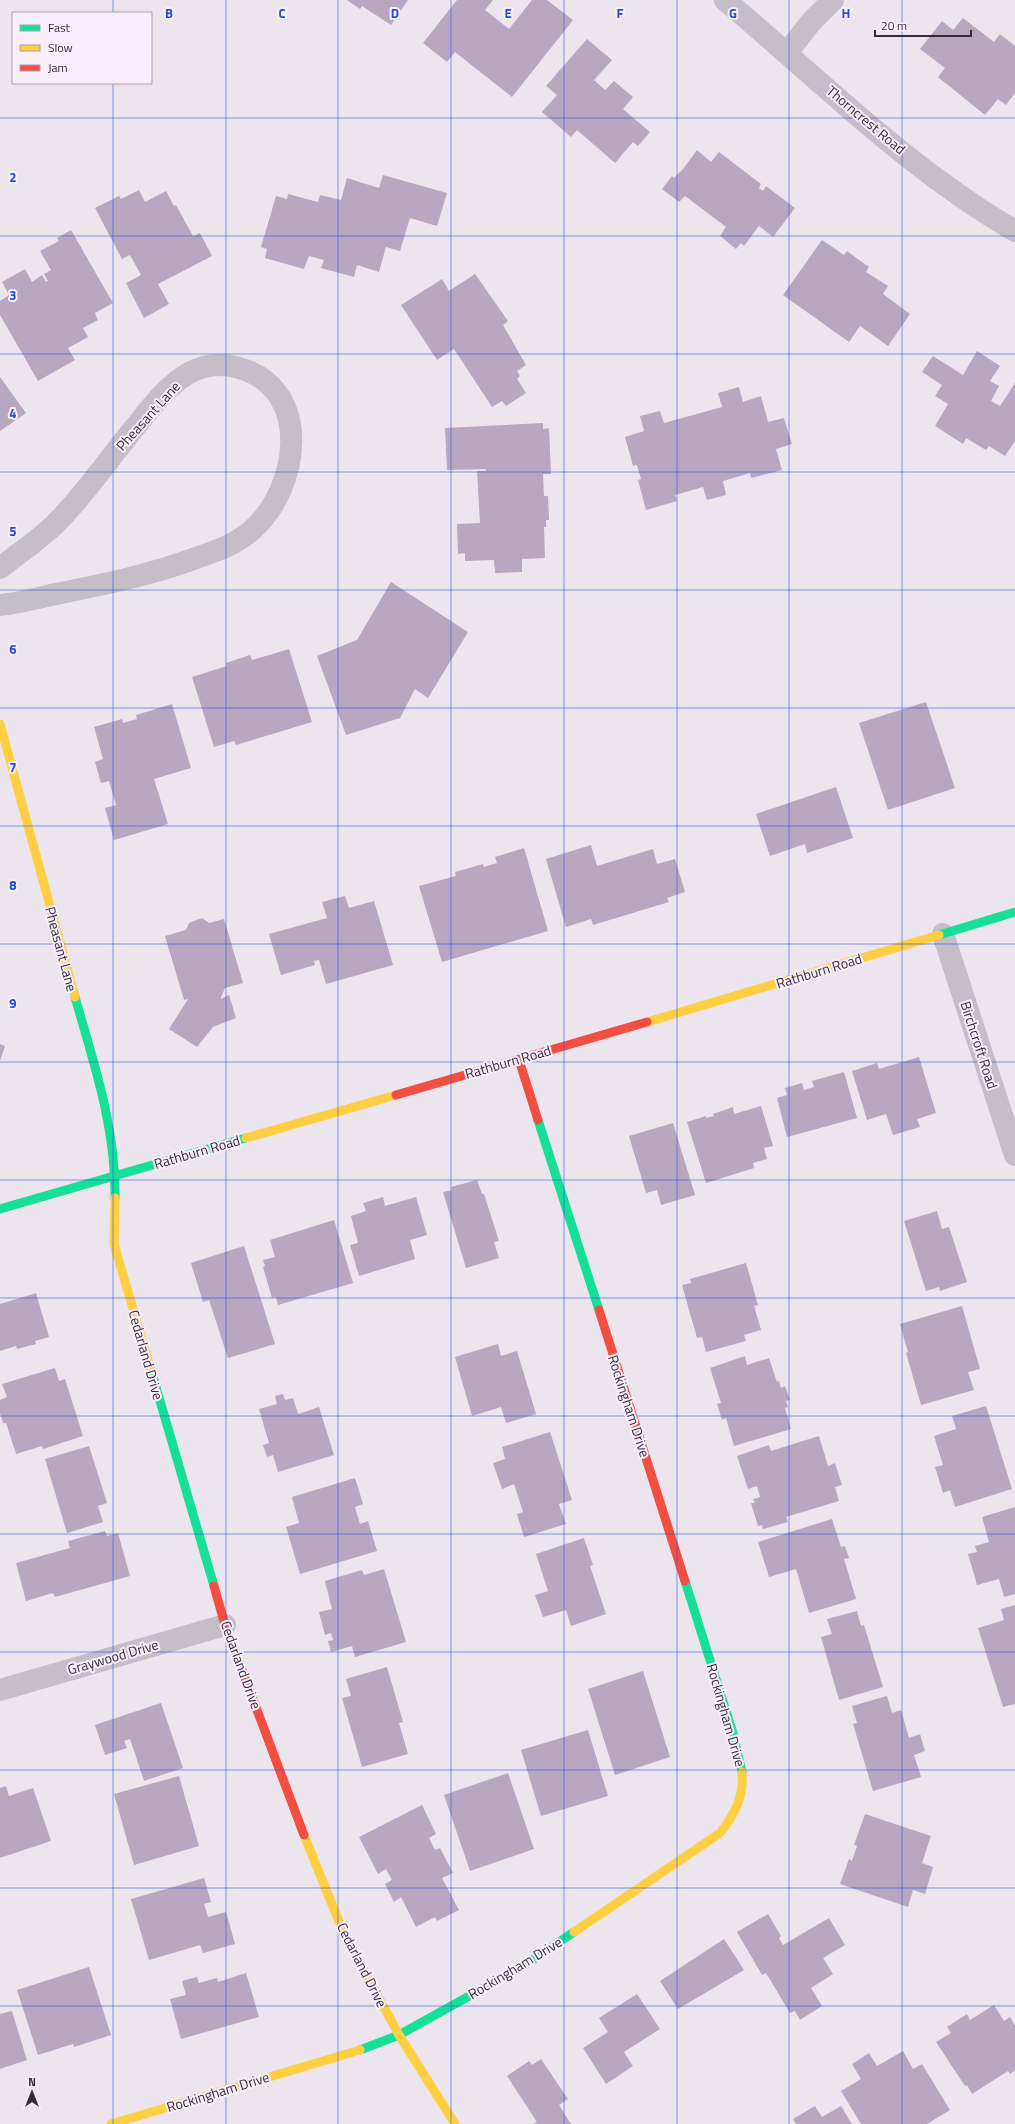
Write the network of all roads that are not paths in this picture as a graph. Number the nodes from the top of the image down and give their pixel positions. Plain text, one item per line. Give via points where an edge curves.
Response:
1 (725, 0) edge
2 (833, 0) edge
3 (786, 53) junction
4 (1015, 231) edge
5 (0, 568) edge
6 (0, 605) edge
7 (0, 724) edge
8 (1015, 912) edge
9 (943, 934) junction
10 (519, 1060) junction
11 (1015, 1156) edge
12 (115, 1175) junction
13 (0, 1209) edge
14 (225, 1624) junction
15 (0, 1690) edge
16 (399, 2036) junction
17 (111, 2124) edge
18 (455, 2124) edge

1 - 3 street, Thorncrest Road
2 - 3 street
3 - 4 street, Thorncrest Road via 890,142 980,211
5 - 6 street, Pheasant Lane via 61,519 151,408 177,381 191,372 213,366 246,370 266,382 280,400 292,431 290,465 282,486 265,516 253,530 223,549 139,577
7 - 12 street, Pheasant Lane via 108,1116
8 - 9 street, Rathburn Road
9 - 10 street, Rathburn Road
9 - 11 street, Birchcroft Road
10 - 12 street, Rathburn Road
10 - 16 street, Rockingham Drive via 733,1733 742,1764 743,1783 740,1801 732,1818 720,1833 525,1965
12 - 13 street, Rathburn Road
12 - 14 street, Cedarland Drive via 114,1244
14 - 15 street, Graywood Drive
14 - 16 street, Cedarland Drive via 321,1881 344,1934
16 - 17 street, Rockingham Drive via 368,2048
16 - 18 street, Cedarland Drive

